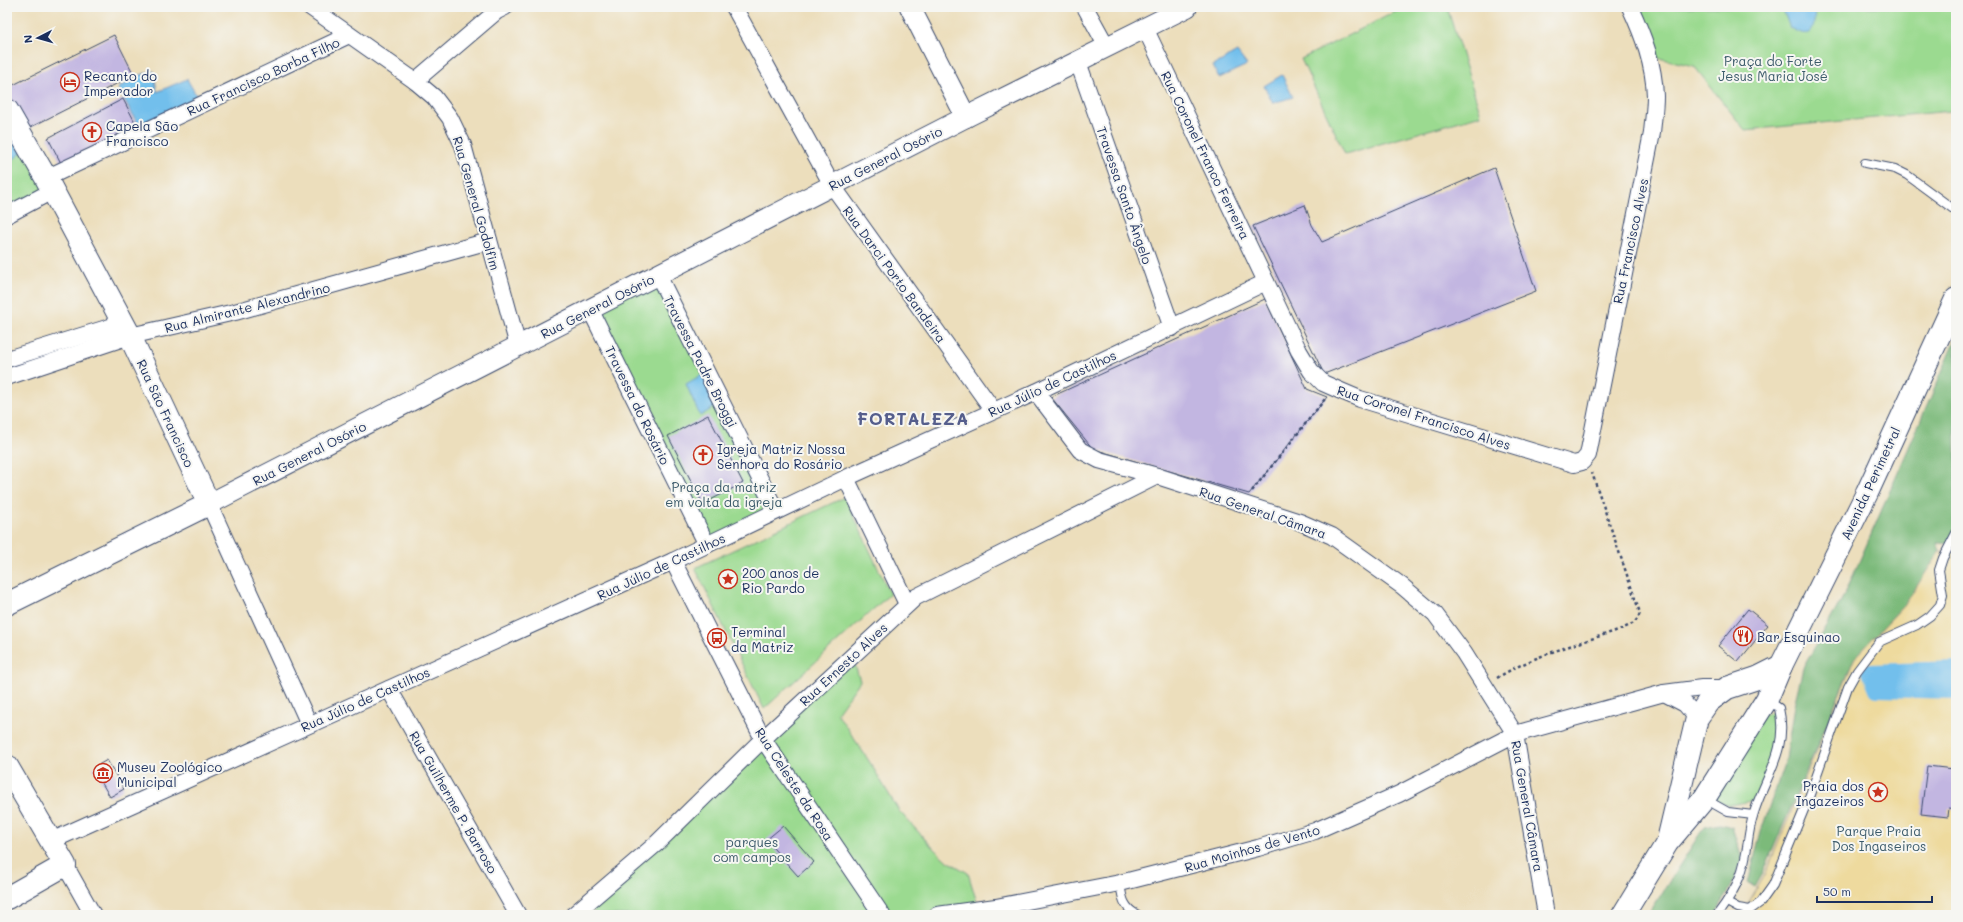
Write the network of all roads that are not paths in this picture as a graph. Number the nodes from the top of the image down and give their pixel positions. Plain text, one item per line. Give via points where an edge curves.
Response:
1 (310, 7) edge
2 (504, 7) edge
3 (734, 7) edge
4 (910, 7) edge
5 (1085, 7) edge
6 (1187, 7) edge
7 (1630, 7) edge
8 (1145, 28) junction
9 (349, 35) junction
10 (1107, 47) junction
11 (1078, 62) junction
12 (415, 81) junction
13 (7, 110) edge
14 (966, 117) junction
15 (1865, 163) dead end
16 (49, 184) junction
17 (832, 185) junction
18 (1956, 211) edge
19 (7, 214) edge
20 (489, 242) junction
21 (658, 275) junction
22 (1266, 282) junction
23 (1956, 299) edge
24 (590, 309) junction
25 (1172, 328) junction
26 (126, 330) junction
27 (518, 346) junction
28 (7, 359) edge
29 (7, 377) edge
30 (1036, 392) junction
31 (993, 410) junction
32 (1569, 463) joint
33 (1157, 476) junction
34 (846, 478) junction
35 (209, 504) junction
36 (776, 511) junction
37 (1956, 533) edge
38 (707, 545) junction
39 (673, 561) junction
40 (7, 604) edge
41 (907, 604) junction
42 (1781, 666) junction
43 (1727, 688) junction
44 (389, 689) junction
45 (1664, 693) junction
46 (1767, 699) junction
47 (1697, 718) junction
48 (309, 724) junction
49 (1515, 734) junction
50 (763, 739) junction
51 (7, 766) edge
52 (1683, 779) junction
53 (1704, 799) junction
54 (1753, 816) junction
55 (51, 841) junction
56 (1667, 843) junction
57 (65, 865) junction
58 (1120, 883) junction
59 (7, 898) edge
60 (1727, 902) junction
61 (93, 915) edge
62 (518, 915) edge
63 (573, 915) edge
64 (882, 915) edge
65 (937, 915) edge
66 (1138, 915) edge
67 (1546, 915) edge
68 (1623, 915) edge
69 (1717, 915) edge

1 - 9 street, Rua General Godolfim
2 - 12 street
3 - 17 street, Rua Darci Porto Bandeira
4 - 14 street
5 - 10 street
6 - 8 street, Rua General Osório
7 - 32 street, Rua Francisco Alves via 1643,36 1651,65 1655,96 1652,133 1590,444 1585,460
8 - 10 street, Rua General Osório
8 - 22 street, Rua Coronel Franco Ferreira
9 - 12 street, Rua General Godolfim
9 - 16 street, Rua Francisco Borba Filho
10 - 11 street, Rua General Osório
11 - 14 street, Rua General Osório
11 - 25 street, Travessa Santo Ângelo
12 - 20 street, Rua General Godolfim via 434,97 450,118 463,145
13 - 16 main road, Rua São Francisco
14 - 17 street, Rua General Osório
15 - 18 lane via 1895,169 1908,175
16 - 19 street, Rua Francisco Borba Filho
16 - 26 main road, Rua São Francisco
17 - 21 street, Rua General Osório
17 - 31 street, Rua Darci Porto Bandeira
20 - 26 street, Rua Almirante Alexandrino via 235,312
20 - 27 street, Rua General Godolfim
21 - 24 street, Rua General Osório
21 - 36 street, Travessa Padre Broggi
22 - 25 street, Rua Júlio de Castilhos
22 - 32 street, Rua Coronel Francisco Alves via 1299,351 1311,372 1323,383 1360,399
23 - 42 main road, Avenida Perimetral via 1867,493
24 - 27 street, Rua General Osório
24 - 38 street, Travessa do Rosário
25 - 30 street, Rua Júlio de Castilhos
26 - 28 street, Rua Almirante Alexandrino
26 - 29 street, Rua Almirante Alexandrino
26 - 35 main road, Rua São Francisco
27 - 35 street, Rua General Osório
30 - 31 street, Rua Júlio de Castilhos
30 - 33 street, Rua General Câmara via 1080,450 1099,460
31 - 34 street, Rua Júlio de Castilhos
33 - 41 street, Rua Ernesto Alves via 916,597
33 - 49 street, Rua General Câmara via 1300,522 1332,536 1390,577 1435,614 1464,653
34 - 36 street, Rua Júlio de Castilhos
34 - 41 street
35 - 40 main road, Rua General Osório
35 - 48 street, Rua São Francisco
36 - 38 street, Rua Júlio de Castilhos
37 - 60 lane via 1939,570 1943,595 1940,604 1917,626 1879,642 1848,687 1808,800 1773,885 1761,902 1750,910 1738,908
38 - 39 street, Rua Júlio de Castilhos
39 - 44 street, Rua Júlio de Castilhos
39 - 50 street, Rua Celeste da Rosa
41 - 50 street, Rua Ernesto Alves
42 - 43 main road, Avenida Perimetral via 1757,678
42 - 46 main road, Avenida Perimetral
43 - 45 street, Rua Moinhos de Vento
43 - 46 main road via 1753,692
43 - 47 main road, Avenida Perimetral via 1708,702
44 - 48 street, Rua Júlio de Castilhos
44 - 62 street, Rua Guilherme P. Barroso
45 - 47 street via 1685,704
45 - 49 street, Rua Moinhos de Vento
46 - 53 main road, Avenida Perimetral
46 - 54 lane via 1779,708 1782,722 1780,747
47 - 52 main road, Avenida Perimetral
48 - 55 street, Rua Júlio de Castilhos
49 - 58 street, Rua Moinhos de Vento via 1399,794 1315,832 1186,868
49 - 67 street, Rua General Câmara
50 - 63 street, Rua Ernesto Alves via 656,844
50 - 64 street, Rua Celeste da Rosa
51 - 55 main road
52 - 53 main road via 1692,795
52 - 56 main road, Avenida Perimetral
53 - 54 lane via 1728,812
53 - 56 main road, Avenida Perimetral
54 - 60 lane via 1741,875
55 - 57 main road
56 - 68 main road, Avenida Perimetral
57 - 59 main road
57 - 61 street
58 - 65 street, Rua Moinhos de Vento via 996,907
58 - 66 lane via 1122,900 1127,908
60 - 69 lane

